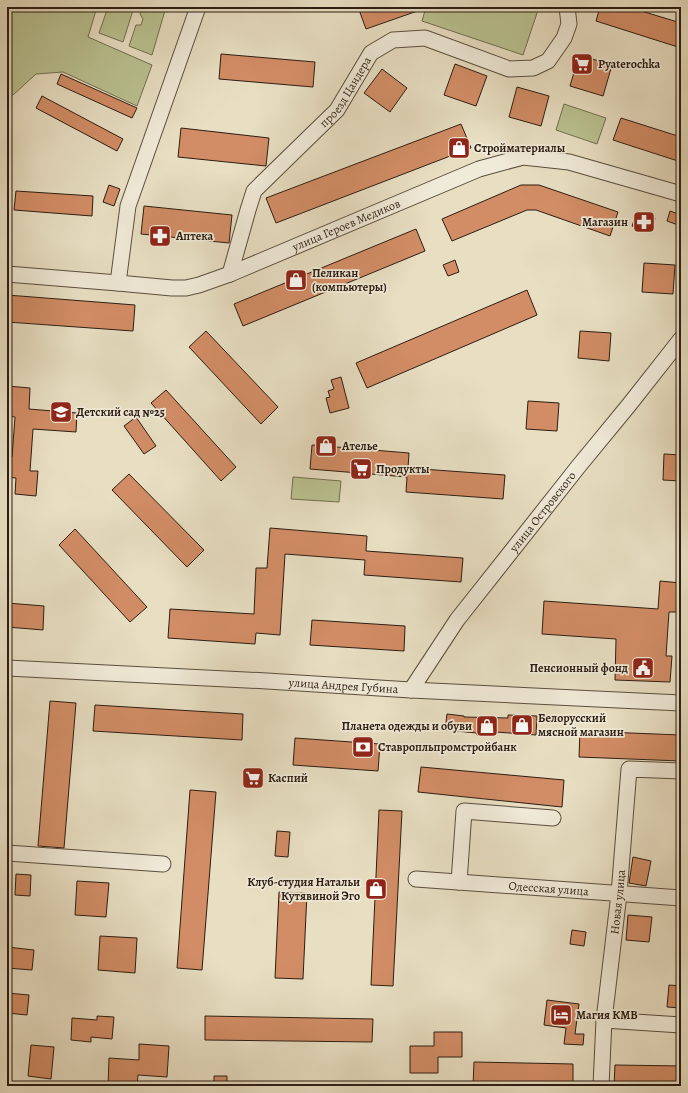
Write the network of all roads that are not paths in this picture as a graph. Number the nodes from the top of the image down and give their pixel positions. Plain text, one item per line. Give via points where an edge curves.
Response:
1 (198, 7) edge
2 (567, 7) edge
3 (681, 194) edge
4 (7, 274) edge
5 (230, 274) junction
6 (118, 283) junction
7 (681, 339) edge
8 (7, 668) edge
9 (411, 690) junction
10 (681, 703) edge
11 (681, 771) edge
12 (553, 818) dead end
13 (7, 853) edge
14 (162, 864) dead end
15 (416, 878) dead end
16 (459, 882) junction
17 (619, 894) junction
18 (681, 898) edge
19 (604, 1020) junction
20 (681, 1025) edge
21 (600, 1086) edge

1 - 6 street via 128,206
2 - 5 street, проезд Цандера via 569,24 564,38 548,62 533,68 510,69 425,38 393,40 371,53 337,110 254,191
3 - 5 street, улица Героев Медиков via 569,162 523,157 479,169
4 - 6 street, улица Героев Медиков
5 - 6 street, улица Героев Медиков via 186,288
7 - 9 street, улица Островского via 457,620
8 - 9 street, улица Андрея Губина
9 - 10 street, улица Андрея Губина
11 - 17 street, Новая улица via 630,769
12 - 16 street via 464,811
13 - 14 street
15 - 16 street, Одесская улица
16 - 17 street, Одесская улица
17 - 18 street, Одесская улица
17 - 19 street, Новая улица
19 - 20 street
19 - 21 street, Новая улица

